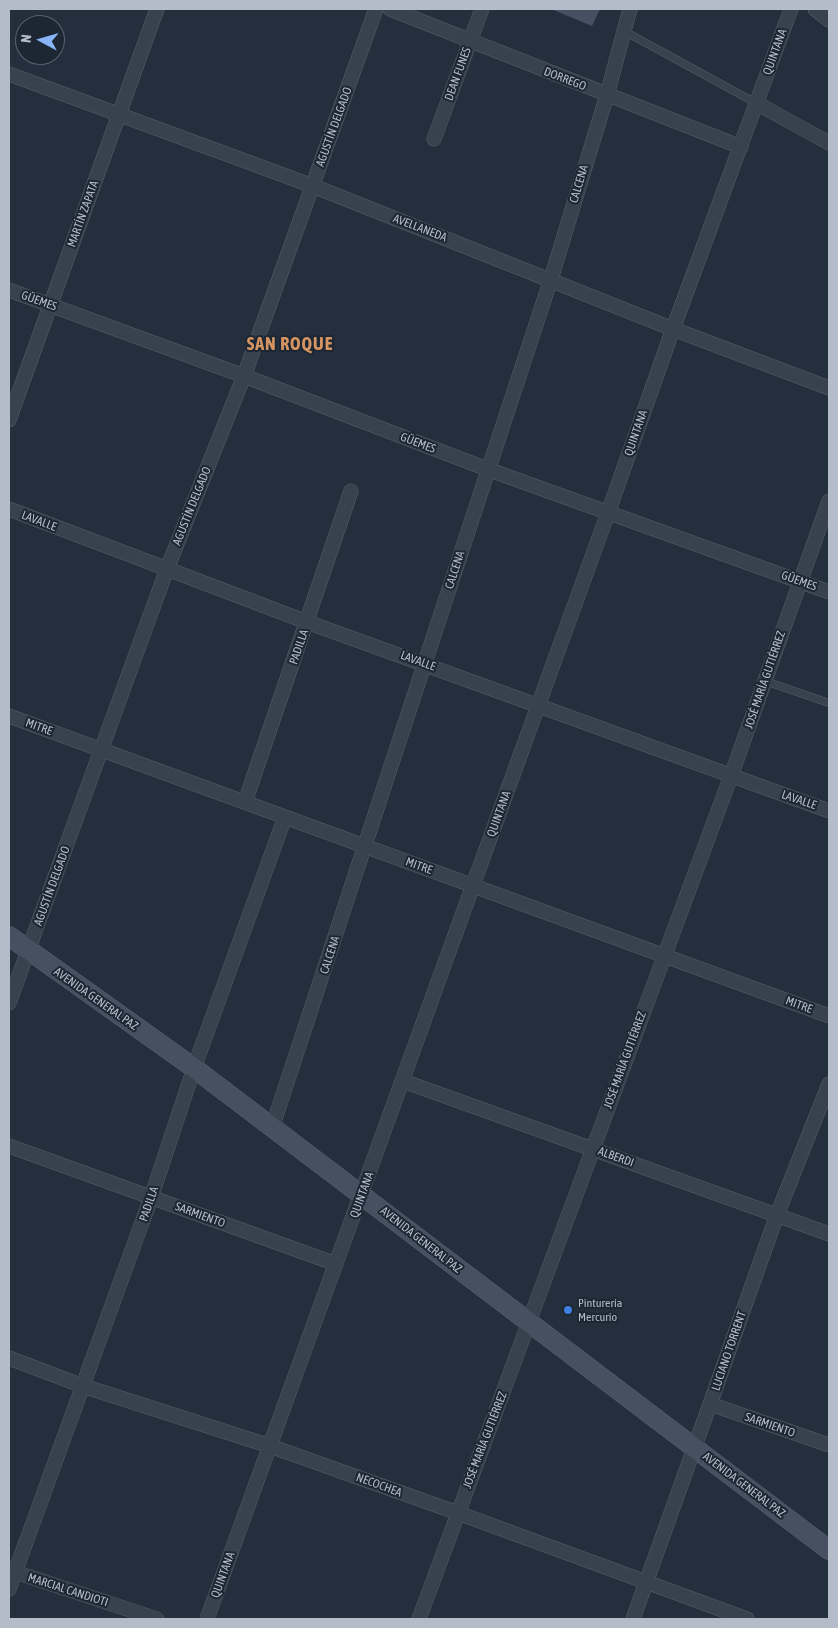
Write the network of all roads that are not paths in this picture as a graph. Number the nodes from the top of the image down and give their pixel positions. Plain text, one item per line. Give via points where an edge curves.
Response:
1 (157, 9) edge
2 (376, 9) edge
3 (390, 9) edge
4 (482, 9) edge
5 (630, 9) edge
6 (791, 9) edge
7 (816, 9) edge
8 (829, 20) edge
9 (624, 32) junction
10 (470, 41) junction
11 (9, 74) edge
12 (606, 95) junction
13 (756, 103) junction
14 (118, 115) junction
15 (434, 139) dead end
16 (829, 143) edge
17 (741, 147) junction
18 (313, 186) junction
19 (551, 279) junction
20 (9, 290) edge
21 (50, 305) junction
22 (673, 329) junction
23 (244, 376) junction
24 (829, 388) edge
25 (9, 420) edge
26 (488, 469) junction
27 (351, 491) dead end
28 (829, 501) edge
29 (9, 509) edge
30 (608, 513) junction
31 (167, 569) junction
32 (799, 582) junction
33 (829, 592) edge
34 (307, 622) junction
35 (424, 663) junction
36 (765, 681) junction
37 (829, 704) edge
38 (538, 706) junction
39 (9, 716) edge
40 (101, 749) junction
41 (731, 776) junction
42 (245, 802) junction
43 (829, 811) edge
44 (285, 817) junction
45 (366, 846) junction
46 (473, 886) junction
47 (9, 936) edge
48 (28, 951) junction
49 (664, 955) junction
50 (9, 1004) edge
51 (829, 1016) edge
52 (194, 1068) junction
53 (402, 1080) junction
54 (829, 1084) edge
55 (272, 1128) junction
56 (9, 1146) edge
57 (592, 1148) junction
58 (362, 1194) junction
59 (151, 1198) junction
60 (777, 1215) junction
61 (829, 1234) edge
62 (336, 1264) junction
63 (530, 1323) junction
64 (9, 1358) edge
65 (83, 1386) junction
66 (710, 1404) junction
67 (270, 1446) junction
68 (829, 1446) edge
69 (695, 1447) junction
70 (458, 1513) junction
71 (829, 1550) edge
72 (12, 1571) edge
73 (646, 1582) junction
74 (9, 1589) edge
75 (157, 1619) edge
76 (207, 1619) edge
77 (419, 1619) edge
78 (632, 1619) edge
79 (747, 1619) edge

1 - 14 street, MARTÍN ZAPATA
2 - 18 street, AGUSTÍN DELGADO
3 - 10 street, DORREGO
4 - 10 street, DEAN FUNES
5 - 9 street, CALCENA
6 - 13 street, QUINTANA
7 - 8 street
9 - 12 street, CALCENA
9 - 13 lane
10 - 12 street, DORREGO
10 - 15 street, DEAN FUNES
11 - 14 street, AVELLANEDA
12 - 17 street, DORREGO
12 - 19 street, CALCENA
13 - 16 street
13 - 17 street, QUINTANA
14 - 18 street, AVELLANEDA
14 - 21 street, MARTÍN ZAPATA
17 - 22 street, QUINTANA
18 - 19 street, AVELLANEDA
18 - 23 street, AGUSTÍN DELGADO
19 - 22 street, AVELLANEDA
19 - 26 street, CALCENA
20 - 21 street, GÜEMES
21 - 23 street, GÜEMES
21 - 25 street, MARTÍN ZAPATA
22 - 24 street, AVELLANEDA
22 - 30 street, QUINTANA
23 - 26 street, GÜEMES
23 - 31 street, AGUSTÍN DELGADO
26 - 30 street, GÜEMES
26 - 35 street, CALCENA
27 - 34 street, PADILLA
28 - 32 street, JOSÉ MARÍA GUTIÉRREZ
29 - 31 street, LAVALLE
30 - 32 street, GÜEMES
30 - 38 street, QUINTANA
31 - 34 street, LAVALLE
31 - 40 street, AGUSTÍN DELGADO
32 - 33 street, GÜEMES
32 - 36 street, JOSÉ MARÍA GUTIÉRREZ
34 - 35 street, LAVALLE
34 - 42 street, PADILLA
35 - 38 street, LAVALLE
35 - 45 street, CALCENA
36 - 37 lane
36 - 41 street, JOSÉ MARÍA GUTIÉRREZ
38 - 41 street, LAVALLE
38 - 46 street, QUINTANA
39 - 40 street, MITRE
40 - 42 street, MITRE
40 - 48 street, AGUSTÍN DELGADO
41 - 43 street, LAVALLE
41 - 49 street, JOSÉ MARÍA GUTIÉRREZ
42 - 44 street, MITRE
44 - 45 street, MITRE
44 - 52 street, PADILLA
45 - 46 street, MITRE
45 - 55 street, CALCENA
46 - 49 street, MITRE
46 - 53 street, QUINTANA
47 - 48 main road, AVENIDA GENERAL PAZ
48 - 50 street, AGUSTÍN DELGADO
48 - 52 main road, AVENIDA GENERAL PAZ
49 - 51 street, MITRE
49 - 57 street, JOSÉ MARÍA GUTIÉRREZ
52 - 55 main road, AVENIDA GENERAL PAZ
52 - 59 street, PADILLA
53 - 57 street, ALBERDI
53 - 58 street, QUINTANA
54 - 60 street, LUCIANO TORRENT
55 - 58 main road, AVENIDA GENERAL PAZ
56 - 59 street, SARMIENTO
57 - 60 street, ALBERDI
57 - 63 street, JOSÉ MARÍA GUTIÉRREZ
58 - 62 street, QUINTANA
58 - 63 main road, AVENIDA GENERAL PAZ
59 - 62 street, SARMIENTO
59 - 65 street, PADILLA
60 - 61 street, ALBERDI
60 - 66 street, LUCIANO TORRENT
62 - 67 street, QUINTANA
63 - 69 main road, AVENIDA GENERAL PAZ
63 - 70 street, JOSÉ MARÍA GUTIÉRREZ
64 - 65 street, NECOCHEA
65 - 67 street, NECOCHEA
65 - 72 street, PADILLA
66 - 68 street, SARMIENTO
66 - 69 street, LUCIANO TORRENT
67 - 70 street, NECOCHEA
67 - 76 street, QUINTANA
69 - 71 main road, AVENIDA GENERAL PAZ
69 - 73 street, LUCIANO TORRENT
70 - 73 street, NECOCHEA
70 - 77 street, JOSÉ MARÍA GUTIÉRREZ
72 - 74 street, PADILLA
72 - 75 street, MARCIAL CANDIOTI
73 - 78 street, LUCIANO TORRENT
73 - 79 street, NECOCHEA

